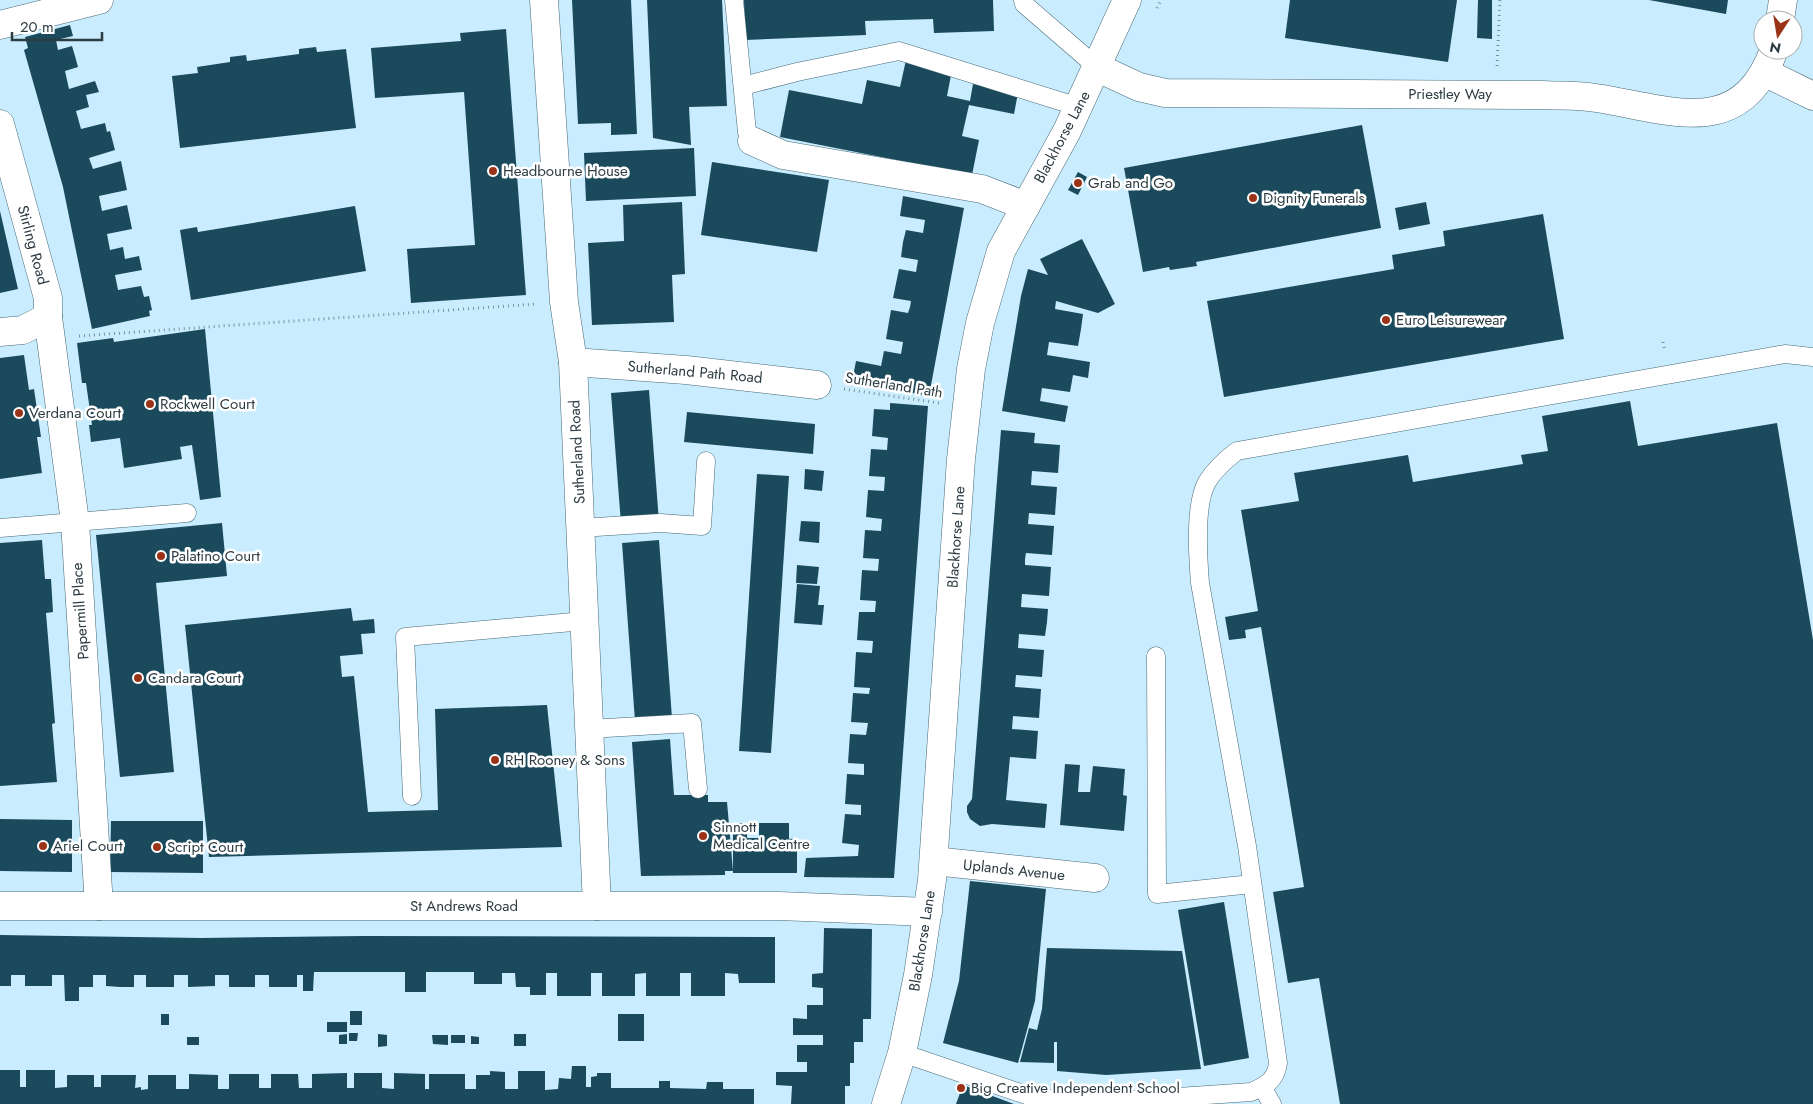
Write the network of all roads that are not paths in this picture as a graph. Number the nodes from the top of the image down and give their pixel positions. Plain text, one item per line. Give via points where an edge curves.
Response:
1 (99, 0) edge
2 (544, 0) edge
3 (734, 0) edge
4 (1023, 0) edge
5 (1127, 0) edge
6 (0, 25) edge
7 (1770, 61) edge
8 (1098, 68) junction
9 (743, 86) junction
10 (1813, 96) edge
11 (1079, 107) junction
12 (0, 124) edge
13 (752, 141) joint
14 (1026, 206) junction
15 (48, 317) junction
16 (0, 332) edge
17 (1813, 357) edge
18 (572, 362) junction
19 (818, 385) road end
20 (706, 461) dead end
21 (187, 513) dead end
22 (75, 522) junction
23 (0, 528) edge
24 (580, 528) junction
25 (584, 621) junction
26 (1156, 656) dead end
27 (589, 729) junction
28 (698, 789) dead end
29 (412, 796) dead end
30 (934, 861) junction
31 (1095, 878) dead end
32 (1252, 884) junction
33 (0, 906) edge
34 (99, 906) junction
35 (598, 906) junction
36 (928, 912) junction
37 (902, 1053) junction
38 (1262, 1087) junction
39 (886, 1104) edge
40 (1272, 1104) edge

1 - 6 street
2 - 18 street, Sutherland Road via 564,302
3 - 9 lane
4 - 8 lane
5 - 8 street, Blackhorse Lane
7 - 8 street, Priestley Way via 1752,91 1734,103 1711,113 1684,114 1595,97 1165,93 1139,87
7 - 10 street
8 - 11 street, Blackhorse Lane
9 - 11 lane via 899,51
9 - 13 lane via 747,132
11 - 14 street, Blackhorse Lane
12 - 15 street, Stirling Road via 48,298
13 - 14 street via 783,155 982,189
14 - 30 street, Blackhorse Lane via 1001,251 988,289 971,369 961,459
15 - 16 street via 23,330
15 - 22 street, Papermill Place
17 - 32 lane via 1785,354 1246,449 1237,451 1219,464 1206,484 1200,516 1199,568
18 - 19 street, Sutherland Path Road via 686,370
18 - 24 street, Sutherland Road
20 - 24 lane via 702,526 660,523
21 - 22 lane
22 - 23 lane
22 - 34 street, Papermill Place
24 - 25 street, Sutherland Road
25 - 27 street, Sutherland Road
25 - 29 lane via 405,638
26 - 32 lane via 1157,894
27 - 28 lane via 692,723
27 - 35 street, Sutherland Road
30 - 31 street, Uplands Avenue
30 - 36 street, Blackhorse Lane
32 - 38 lane via 1278,1063 1277,1073 1268,1085
33 - 34 street, St Andrews Road
34 - 35 street, St Andrews Road
35 - 36 street, St Andrews Road via 779,906
36 - 37 street, Blackhorse Lane
37 - 38 lane via 1035,1098 1105,1102 1221,1096 1251,1092
37 - 39 street, Blackhorse Lane
38 - 40 lane

